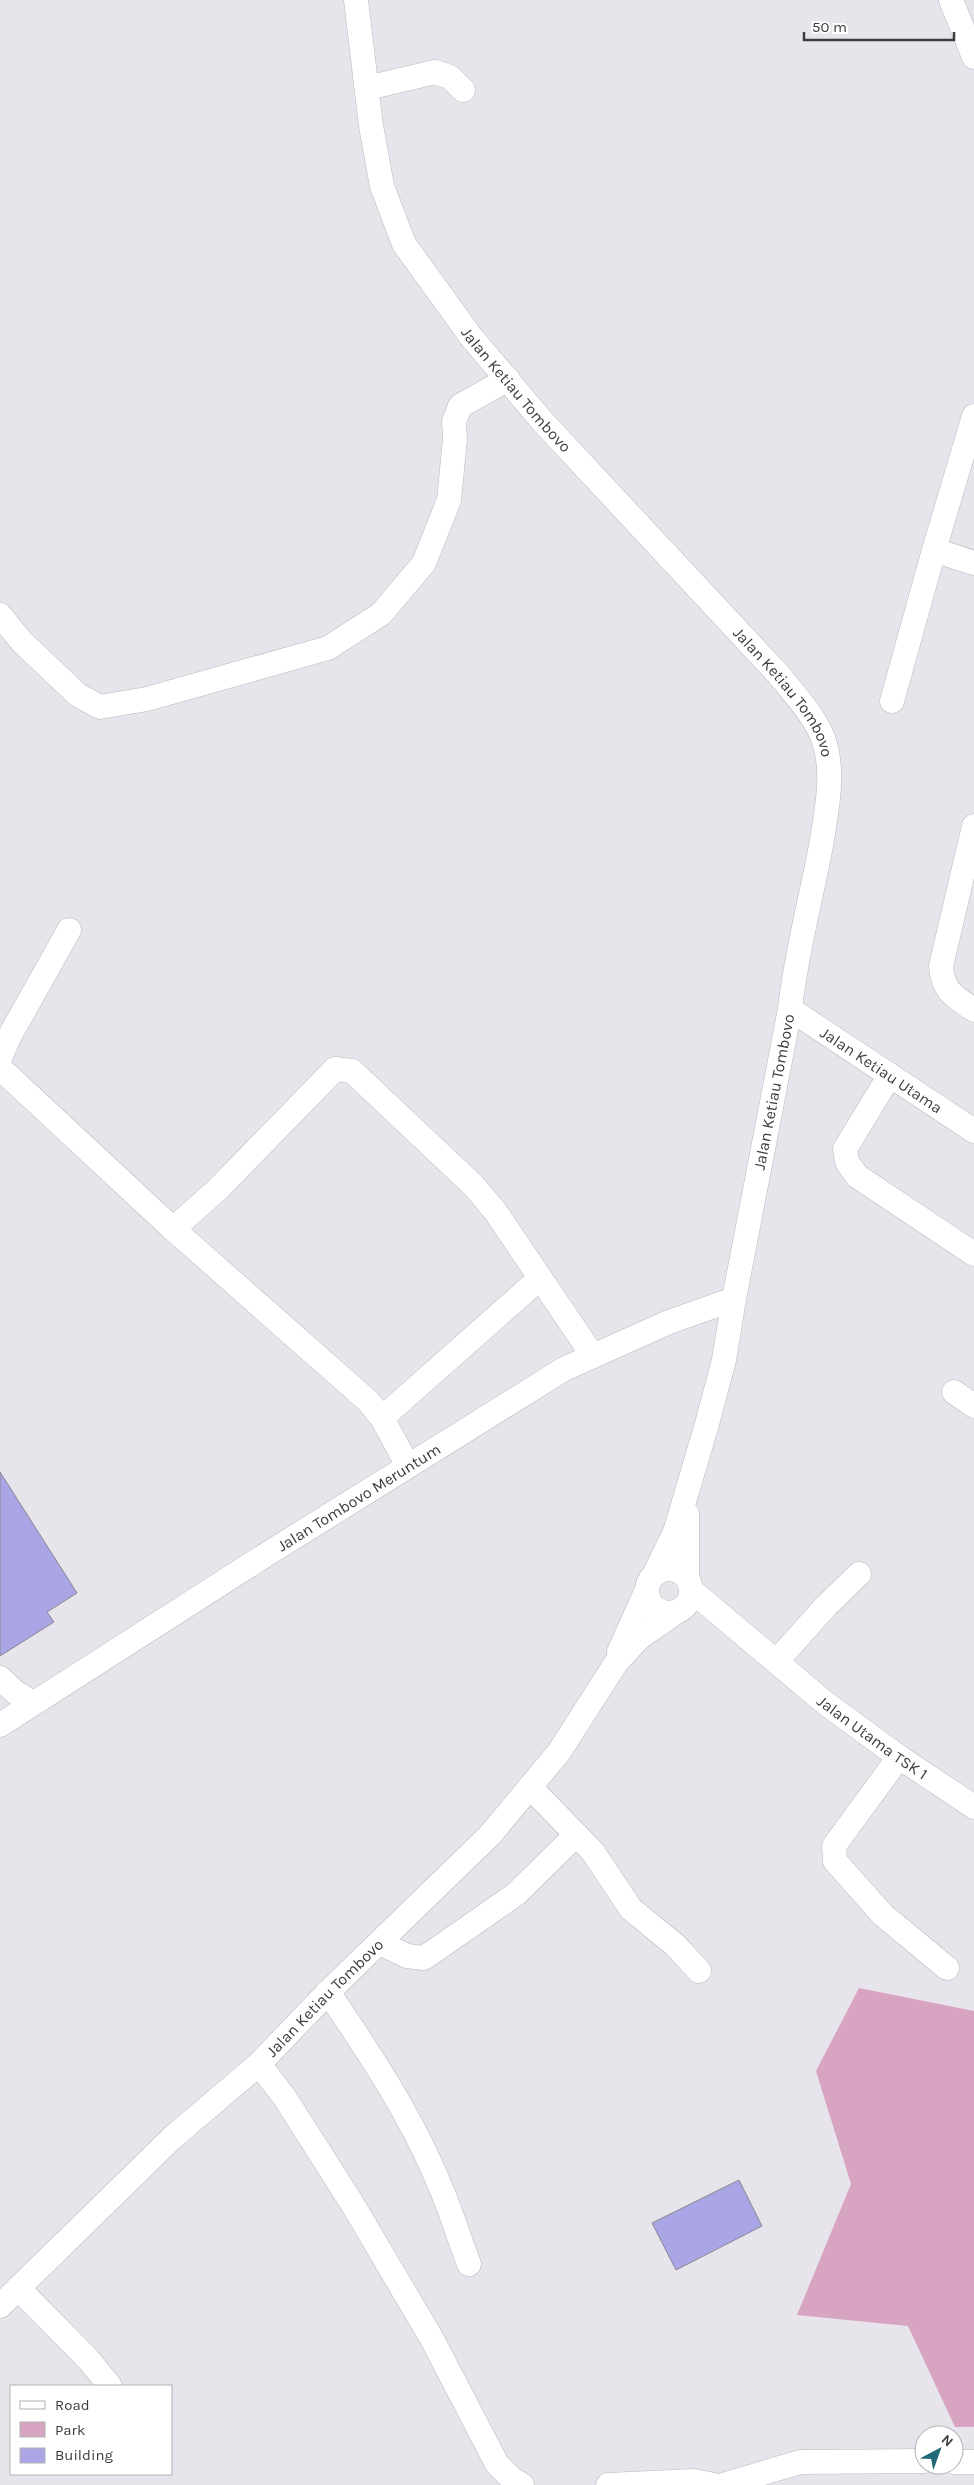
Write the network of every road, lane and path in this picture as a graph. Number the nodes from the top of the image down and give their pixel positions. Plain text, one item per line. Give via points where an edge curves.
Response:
1 (356, 0) edge
2 (951, 0) edge
3 (974, 57) edge
4 (367, 88) junction
5 (462, 90) dead end
6 (508, 379) junction
7 (974, 416) edge
8 (934, 550) junction
9 (974, 563) edge
10 (0, 615) edge
11 (892, 702) dead end
12 (974, 826) edge
13 (69, 930) dead end
14 (790, 1009) junction
15 (974, 1010) edge
16 (0, 1058) edge
17 (0, 1068) edge
18 (890, 1075) junction
19 (974, 1131) edge
20 (173, 1229) junction
21 (974, 1254) edge
22 (539, 1279) junction
23 (734, 1299) junction
24 (593, 1356) junction
25 (954, 1392) dead end
26 (974, 1406) edge
27 (382, 1418) junction
28 (408, 1466) junction
29 (685, 1500) junction
30 (859, 1574) dead end
31 (651, 1582) junction
32 (689, 1583) junction
33 (677, 1612) junction
34 (753, 1644) junction
35 (776, 1662) junction
36 (616, 1663) junction
37 (0, 1678) edge
38 (33, 1703) junction
39 (0, 1726) edge
40 (898, 1758) junction
41 (531, 1788) junction
42 (974, 1807) edge
43 (576, 1834) junction
44 (380, 1943) junction
45 (948, 1968) dead end
46 (699, 1971) dead end
47 (328, 1992) junction
48 (259, 2064) junction
49 (469, 2264) dead end
50 (18, 2288) junction
51 (0, 2306) edge
52 (109, 2385) edge
53 (914, 2461) edge
54 (522, 2485) edge
55 (608, 2485) edge
56 (714, 2485) edge
57 (723, 2485) edge

1 - 4 street, Jalan Ketiau Tombovo
2 - 3 street
4 - 5 street via 435,72 450,77
4 - 6 street, Jalan Ketiau Tombovo via 382,186 404,244 472,338
6 - 10 street via 460,406 454,422 449,500 424,563 381,614 328,648 147,698 100,707 78,695 22,642
6 - 14 street, Jalan Ketiau Tombovo via 543,422 779,675 806,709 822,738 830,770 828,803
7 - 8 street
8 - 9 street
8 - 11 street
12 - 15 street via 941,966 942,980 949,992
13 - 16 street
14 - 18 street, Jalan Ketiau Utama
14 - 23 street, Jalan Ketiau Tombovo
17 - 20 street
18 - 19 street, Jalan Ketiau Utama
18 - 21 street via 846,1149 847,1162 857,1176
20 - 22 street via 218,1189 335,1069 352,1071 473,1185 514,1237
20 - 27 street via 368,1401
22 - 24 street
22 - 27 street
23 - 24 street, Jalan Tombovo Meruntum via 669,1322
23 - 29 street, Jalan Ketiau Tombovo via 724,1360
24 - 28 street, Jalan Tombovo Meruntum via 564,1369
25 - 26 street
27 - 28 street
28 - 38 street, Jalan Tombovo Meruntum
29 - 31 street, Jalan Ketiau Tombovo via 675,1532
29 - 32 street, Jalan Ketiau Tombovo
30 - 35 street
31 - 32 street via 661,1570 675,1569
31 - 33 street via 648,1598 656,1609
31 - 36 street, Jalan Ketiau Tombovo via 621,1644
32 - 33 street via 688,1602
32 - 34 street
33 - 34 street via 717,1625
33 - 36 street, Jalan Ketiau Tombovo via 639,1638
34 - 35 street, Jalan Utama TSK 1
35 - 40 street, Jalan Utama TSK 1
36 - 41 street, Jalan Ketiau Tombovo via 559,1752
37 - 38 street
38 - 39 street, Jalan Tombovo Meruntum
40 - 42 street, Jalan Utama TSK 1
40 - 45 street via 834,1846 835,1861 883,1915
41 - 43 street
41 - 44 street, Jalan Ketiau Tombovo via 490,1835
43 - 44 street via 516,1894 424,1958 407,1956
43 - 46 street via 593,1852 631,1908 675,1945
44 - 47 street, Jalan Ketiau Tombovo
47 - 48 street, Jalan Ketiau Tombovo
47 - 49 street via 371,2055 407,2119 440,2185
48 - 50 street, Jalan Ketiau Tombovo via 172,2138
48 - 54 street via 285,2098 353,2205 432,2339 497,2464
50 - 51 street, Jalan Ketiau Tombovo
50 - 52 street
53 - 57 street via 800,2462
55 - 56 street via 694,2480

